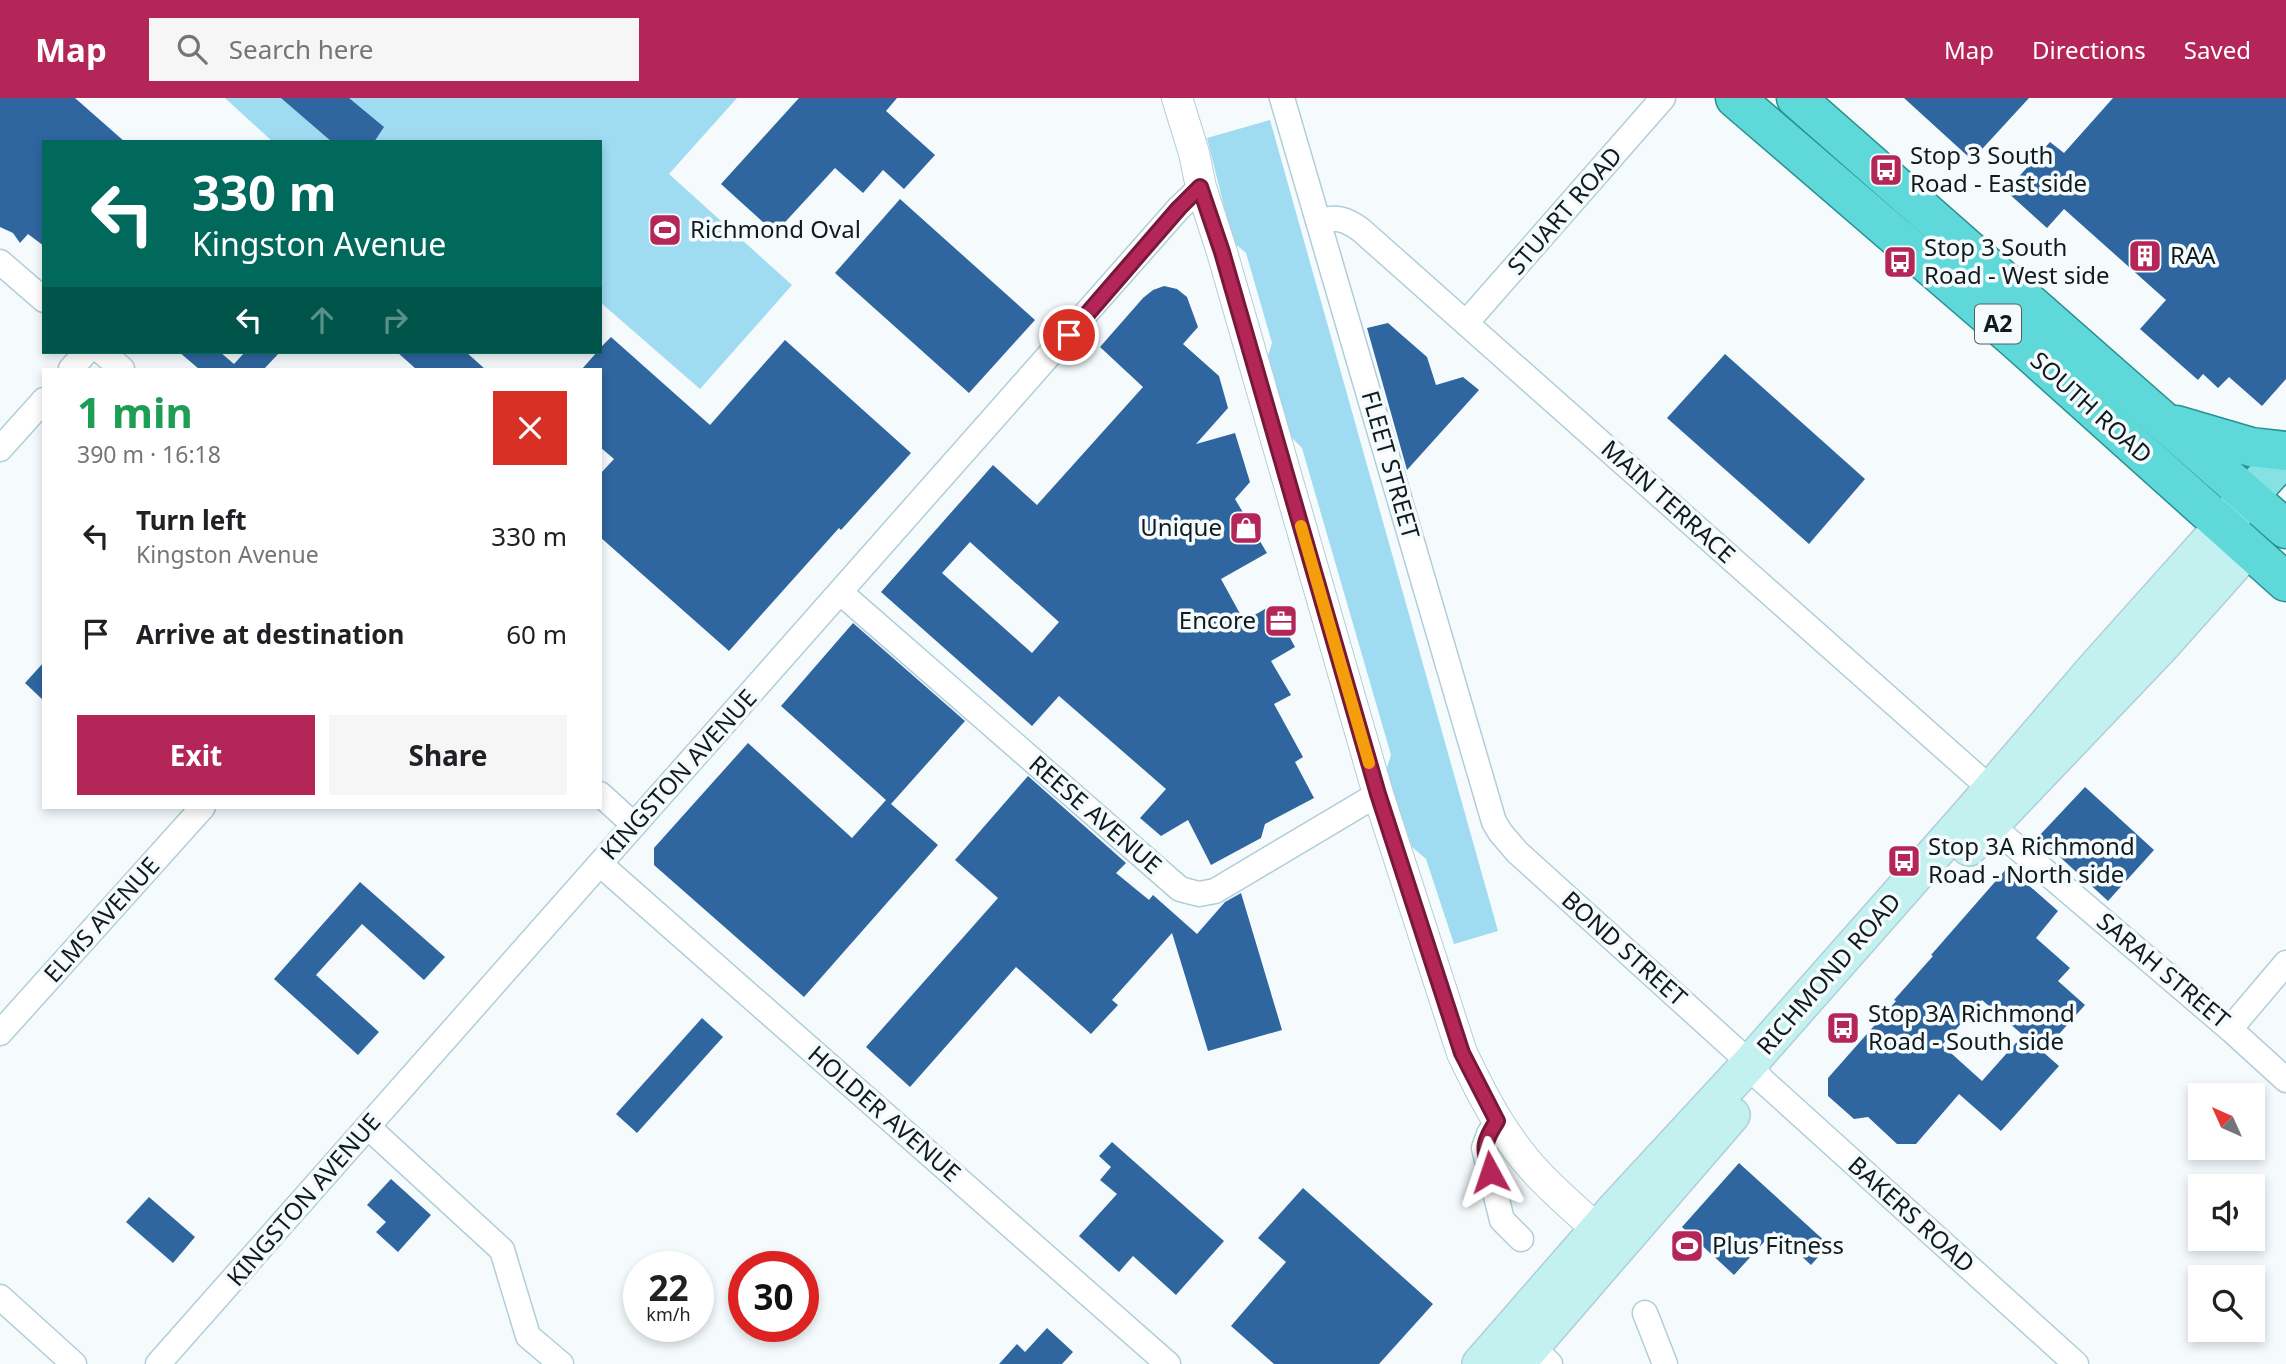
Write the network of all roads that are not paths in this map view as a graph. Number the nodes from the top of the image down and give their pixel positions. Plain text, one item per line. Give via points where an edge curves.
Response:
1 (1177, 98) edge
2 (1282, 98) edge
3 (1663, 98) edge
4 (1735, 98) edge
5 (1797, 98) edge
6 (1769, 128) junction
7 (1200, 187) junction
8 (1319, 221) junction
9 (0, 262) edge
10 (42, 298) edge
11 (1466, 323) junction
12 (84, 354) edge
13 (105, 354) edge
14 (72, 368) edge
15 (121, 368) edge
16 (42, 402) edge
17 (2164, 421) junction
18 (0, 449) edge
19 (2286, 453) edge
20 (2273, 511) edge
21 (2235, 537) junction
22 (2286, 582) edge
23 (841, 593) junction
24 (1378, 794) junction
25 (602, 796) edge
26 (1990, 807) junction
27 (201, 809) edge
28 (634, 825) junction
29 (1500, 832) joint
30 (600, 864) junction
31 (2286, 963) edge
32 (2230, 1028) junction
33 (0, 1033) edge
34 (1756, 1071) junction
35 (2286, 1080) edge
36 (1497, 1121) junction
37 (368, 1128) junction
38 (1521, 1239) dead end
39 (1607, 1239) junction
40 (0, 1297) edge
41 (1645, 1313) dead end
42 (1528, 1350) edge
43 (74, 1364) edge
44 (158, 1364) edge
45 (561, 1364) edge
46 (1168, 1364) edge
47 (1480, 1364) edge
48 (1665, 1364) edge
49 (2076, 1364) edge

1 - 7 street
2 - 8 street, FLEET STREET
3 - 11 street, STUART ROAD
4 - 6 highway, SOUTH ROAD / A2
5 - 6 street
5 - 17 highway, SOUTH ROAD / A2
6 - 21 highway, SOUTH ROAD / A2 via 2015,339
7 - 23 street, KINGSTON AVENUE
7 - 24 street
8 - 11 street, MAIN TERRACE via 1333,217 1358,228
8 - 29 street, FLEET STREET
9 - 10 street
11 - 26 street, MAIN TERRACE
12 - 14 street
13 - 15 street
16 - 18 street
17 - 19 highway
17 - 20 highway, SOUTH ROAD / A2
19 - 20 main road, RICHMOND ROAD
20 - 21 main road, RICHMOND ROAD
21 - 22 highway, SOUTH ROAD / A2
21 - 26 main road, RICHMOND ROAD via 2158,650
23 - 24 street, REESE AVENUE via 1180,889 1199,894 1214,891
23 - 28 street, KINGSTON AVENUE
24 - 36 street via 1462,1053
25 - 28 street
26 - 32 street, SARAH STREET
26 - 34 main road, RICHMOND ROAD
27 - 33 street, ELMS AVENUE
28 - 30 street, KINGSTON AVENUE
29 - 34 street, BOND STREET
30 - 37 street, KINGSTON AVENUE
30 - 46 street, HOLDER AVENUE
31 - 32 street
32 - 35 street, SARAH STREET
34 - 39 main road, RICHMOND ROAD
34 - 49 street, BAKERS ROAD
36 - 38 street via 1484,1148 1502,1220
36 - 39 street via 1538,1174
37 - 44 street, KINGSTON AVENUE
37 - 45 street via 502,1250 528,1336
39 - 42 main road, RICHMOND ROAD
40 - 43 street
41 - 48 street
42 - 47 main road, RICHMOND ROAD

